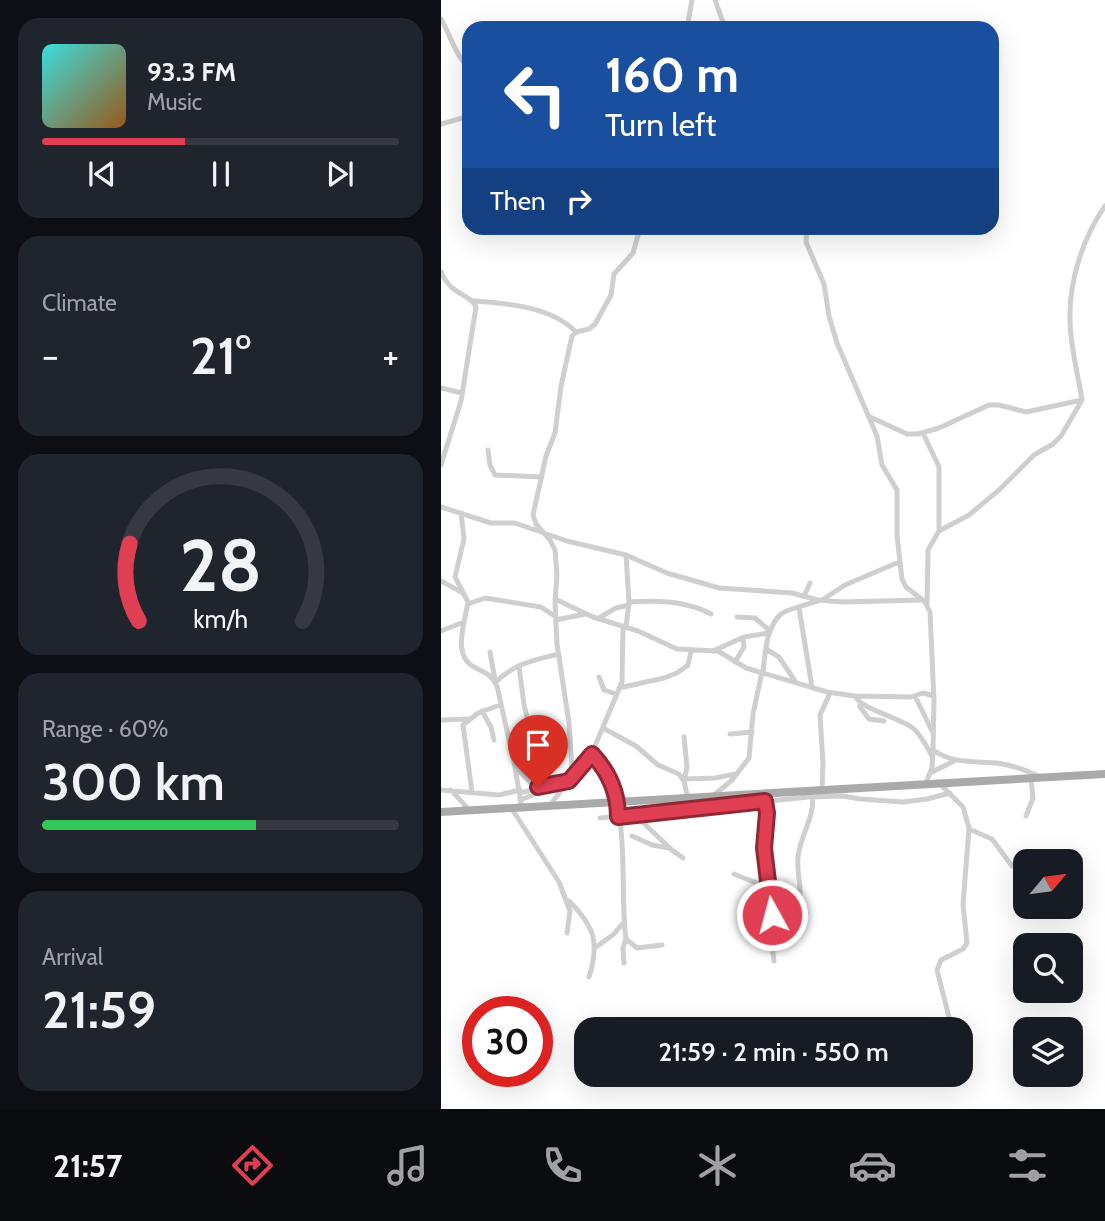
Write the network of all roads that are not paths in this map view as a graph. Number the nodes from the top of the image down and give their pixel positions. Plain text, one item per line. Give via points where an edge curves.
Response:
1 (692, 0) edge
2 (715, 0) edge
3 (441, 19) edge
4 (688, 21) edge
5 (722, 21) edge
6 (462, 61) edge
7 (462, 118) edge
8 (441, 124) edge
9 (1105, 206) edge
10 (638, 235) edge
11 (806, 235) edge
12 (441, 272) edge
13 (474, 301) junction
14 (576, 332) junction
15 (441, 388) edge
16 (462, 393) junction
17 (1082, 400) junction
18 (868, 416) junction
19 (923, 433) junction
20 (488, 450) dead end
21 (441, 466) edge
22 (542, 477) junction
23 (441, 501) edge
24 (441, 507) edge
25 (449, 509) junction
26 (461, 513) junction
27 (939, 531) junction
28 (542, 533) junction
29 (626, 555) junction
30 (899, 562) junction
31 (441, 581) edge
32 (557, 582) junction
33 (810, 583) dead end
34 (463, 594) junction
35 (804, 596) junction
36 (821, 600) junction
37 (920, 600) junction
38 (555, 601) junction
39 (629, 603) junction
40 (468, 604) junction
41 (568, 605) junction
42 (927, 605) junction
43 (543, 608) junction
44 (799, 608) junction
45 (585, 614) junction
46 (712, 614) dead end
47 (737, 617) dead end
48 (556, 618) junction
49 (599, 618) junction
50 (464, 622) junction
51 (625, 626) junction
52 (441, 631) edge
53 (769, 632) junction
54 (743, 638) junction
55 (767, 649) junction
56 (691, 651) junction
57 (713, 651) junction
58 (490, 652) dead end
59 (558, 654) junction
60 (735, 662) junction
61 (519, 666) junction
62 (763, 672) junction
63 (599, 677) dead end
64 (795, 681) junction
65 (495, 682) junction
66 (811, 687) junction
67 (618, 691) junction
68 (830, 693) junction
69 (855, 696) junction
70 (915, 696) junction
71 (934, 696) junction
72 (860, 704) junction
73 (500, 705) junction
74 (482, 711) junction
75 (469, 719) junction
76 (441, 720) edge
77 (884, 721) dead end
78 (603, 728) junction
79 (752, 732) junction
80 (933, 733) junction
81 (730, 734) dead end
82 (684, 737) dead end
83 (494, 740) dead end
84 (933, 750) junction
85 (530, 754) dead end
86 (592, 754) junction
87 (933, 758) junction
88 (954, 761) junction
89 (515, 767) junction
90 (930, 773) junction
91 (736, 774) junction
92 (1105, 774) edge
93 (1042, 778) junction
94 (571, 779) junction
95 (1031, 779) junction
96 (685, 780) junction
97 (941, 785) junction
98 (925, 786) junction
99 (540, 787) junction
100 (441, 790) edge
101 (451, 790) junction
102 (520, 791) junction
103 (822, 791) junction
104 (472, 792) junction
105 (950, 793) junction
106 (713, 797) junction
107 (813, 797) junction
108 (688, 799) junction
109 (765, 801) junction
110 (618, 803) junction
111 (521, 805) junction
112 (549, 807) junction
113 (512, 809) junction
114 (470, 811) junction
115 (441, 812) edge
116 (653, 813) junction
117 (635, 816) junction
118 (1026, 816) dead end
119 (618, 817) junction
120 (600, 818) dead end
121 (649, 826) junction
122 (969, 829) junction
123 (632, 836) dead end
124 (669, 848) junction
125 (683, 858) dead end
126 (1012, 866) dead end
127 (734, 874) dead end
128 (769, 888) junction
129 (566, 898) junction
130 (772, 915) junction
131 (624, 922) junction
132 (567, 933) dead end
133 (626, 938) junction
134 (662, 944) dead end
135 (596, 947) junction
136 (774, 961) dead end
137 (624, 963) dead end
138 (589, 977) dead end
139 (949, 1017) edge

1 - 4 street
2 - 5 street
3 - 6 street
7 - 8 street
9 - 17 street via 1081,255 1072,298 1070,320
10 - 14 street via 633,253 614,274 611,295 598,319 589,330
11 - 18 street via 824,284 837,344
12 - 13 street via 452,289
13 - 14 street via 535,311 559,319
13 - 16 street
14 - 22 street via 564,367 555,433
15 - 16 street
16 - 21 street
17 - 19 street via 1026,412 989,405
17 - 27 street via 1053,444 1034,455 969,515
18 - 19 street via 907,434
18 - 30 street via 877,436 881,465 897,490
19 - 27 street via 939,467
20 - 22 street via 495,475
22 - 28 street via 533,515
23 - 25 street
24 - 25 street
25 - 26 street
26 - 28 street
26 - 34 street via 464,540 454,573
27 - 42 street via 927,550
28 - 29 street
28 - 32 street via 553,545
29 - 35 street via 719,588
29 - 39 street
30 - 36 street
30 - 37 street via 906,587
31 - 34 street
32 - 38 street
32 - 41 street
33 - 35 street
34 - 40 street
35 - 36 street
36 - 37 street
36 - 44 street
37 - 42 street
38 - 41 street
38 - 43 street
38 - 48 street
39 - 46 street via 657,601
39 - 49 street
39 - 51 street
40 - 43 street via 485,598
40 - 50 street
41 - 45 street
42 - 71 street
43 - 48 street
44 - 53 street via 781,614
44 - 66 street
45 - 48 street
45 - 49 street
47 - 53 street via 755,618
48 - 59 street
49 - 51 street
50 - 52 street
50 - 65 street via 465,661
51 - 56 street
51 - 67 street
53 - 54 street
53 - 55 street
54 - 57 street
54 - 60 street via 744,647
55 - 62 street
55 - 64 street via 779,657
56 - 57 street
56 - 67 street via 688,665 677,673
57 - 60 street
58 - 65 street
59 - 61 street
59 - 94 street via 569,723
60 - 62 street
61 - 65 street
61 - 85 street via 533,741
62 - 64 street
62 - 79 street
63 - 67 street via 604,690
64 - 66 street
65 - 73 street
66 - 68 street
67 - 78 street
68 - 69 street
68 - 103 street via 820,715
69 - 70 street
69 - 72 street
70 - 71 street
70 - 80 street
71 - 80 street
72 - 77 street via 869,719
72 - 87 street via 910,726
73 - 74 street
73 - 89 street
74 - 75 street
74 - 83 street
75 - 76 street
75 - 104 street via 463,730
78 - 86 street
78 - 96 street
79 - 81 street
79 - 91 street via 749,758
80 - 84 street
82 - 96 street
84 - 87 street
84 - 88 street
86 - 94 street
86 - 110 street via 608,775
87 - 90 street
88 - 90 street
88 - 93 street via 1010,765
89 - 99 street
89 - 102 street
90 - 98 street
91 - 96 street
91 - 106 street
92 - 93 main road
93 - 95 main road
94 - 99 street
94 - 112 street
95 - 97 main road
95 - 118 street via 1033,798
96 - 108 street
97 - 98 main road
97 - 105 street
98 - 103 main road
99 - 102 street
99 - 111 street
100 - 101 street
101 - 104 street
101 - 114 street
102 - 104 street via 499,795
102 - 111 street
103 - 106 main road
105 - 107 street via 903,802
105 - 122 street via 963,807
106 - 108 main road
107 - 109 street
107 - 130 street via 809,828 798,857 798,907
108 - 110 main road
109 - 116 street
109 - 128 street
110 - 112 main road
110 - 119 street
111 - 112 main road
111 - 113 main road
113 - 114 main road
113 - 129 street
114 - 115 main road
116 - 117 street
116 - 121 street
117 - 119 street
117 - 121 street
119 - 120 street
119 - 131 street
121 - 124 street
122 - 126 street via 992,838
122 - 139 street via 964,893 967,943 941,960 937,970
123 - 124 street
124 - 125 street
127 - 128 street
128 - 130 street
129 - 132 street via 570,911
129 - 135 street via 583,916
130 - 136 street
131 - 133 street
131 - 135 street
133 - 134 street via 637,948
133 - 137 street
135 - 138 street

